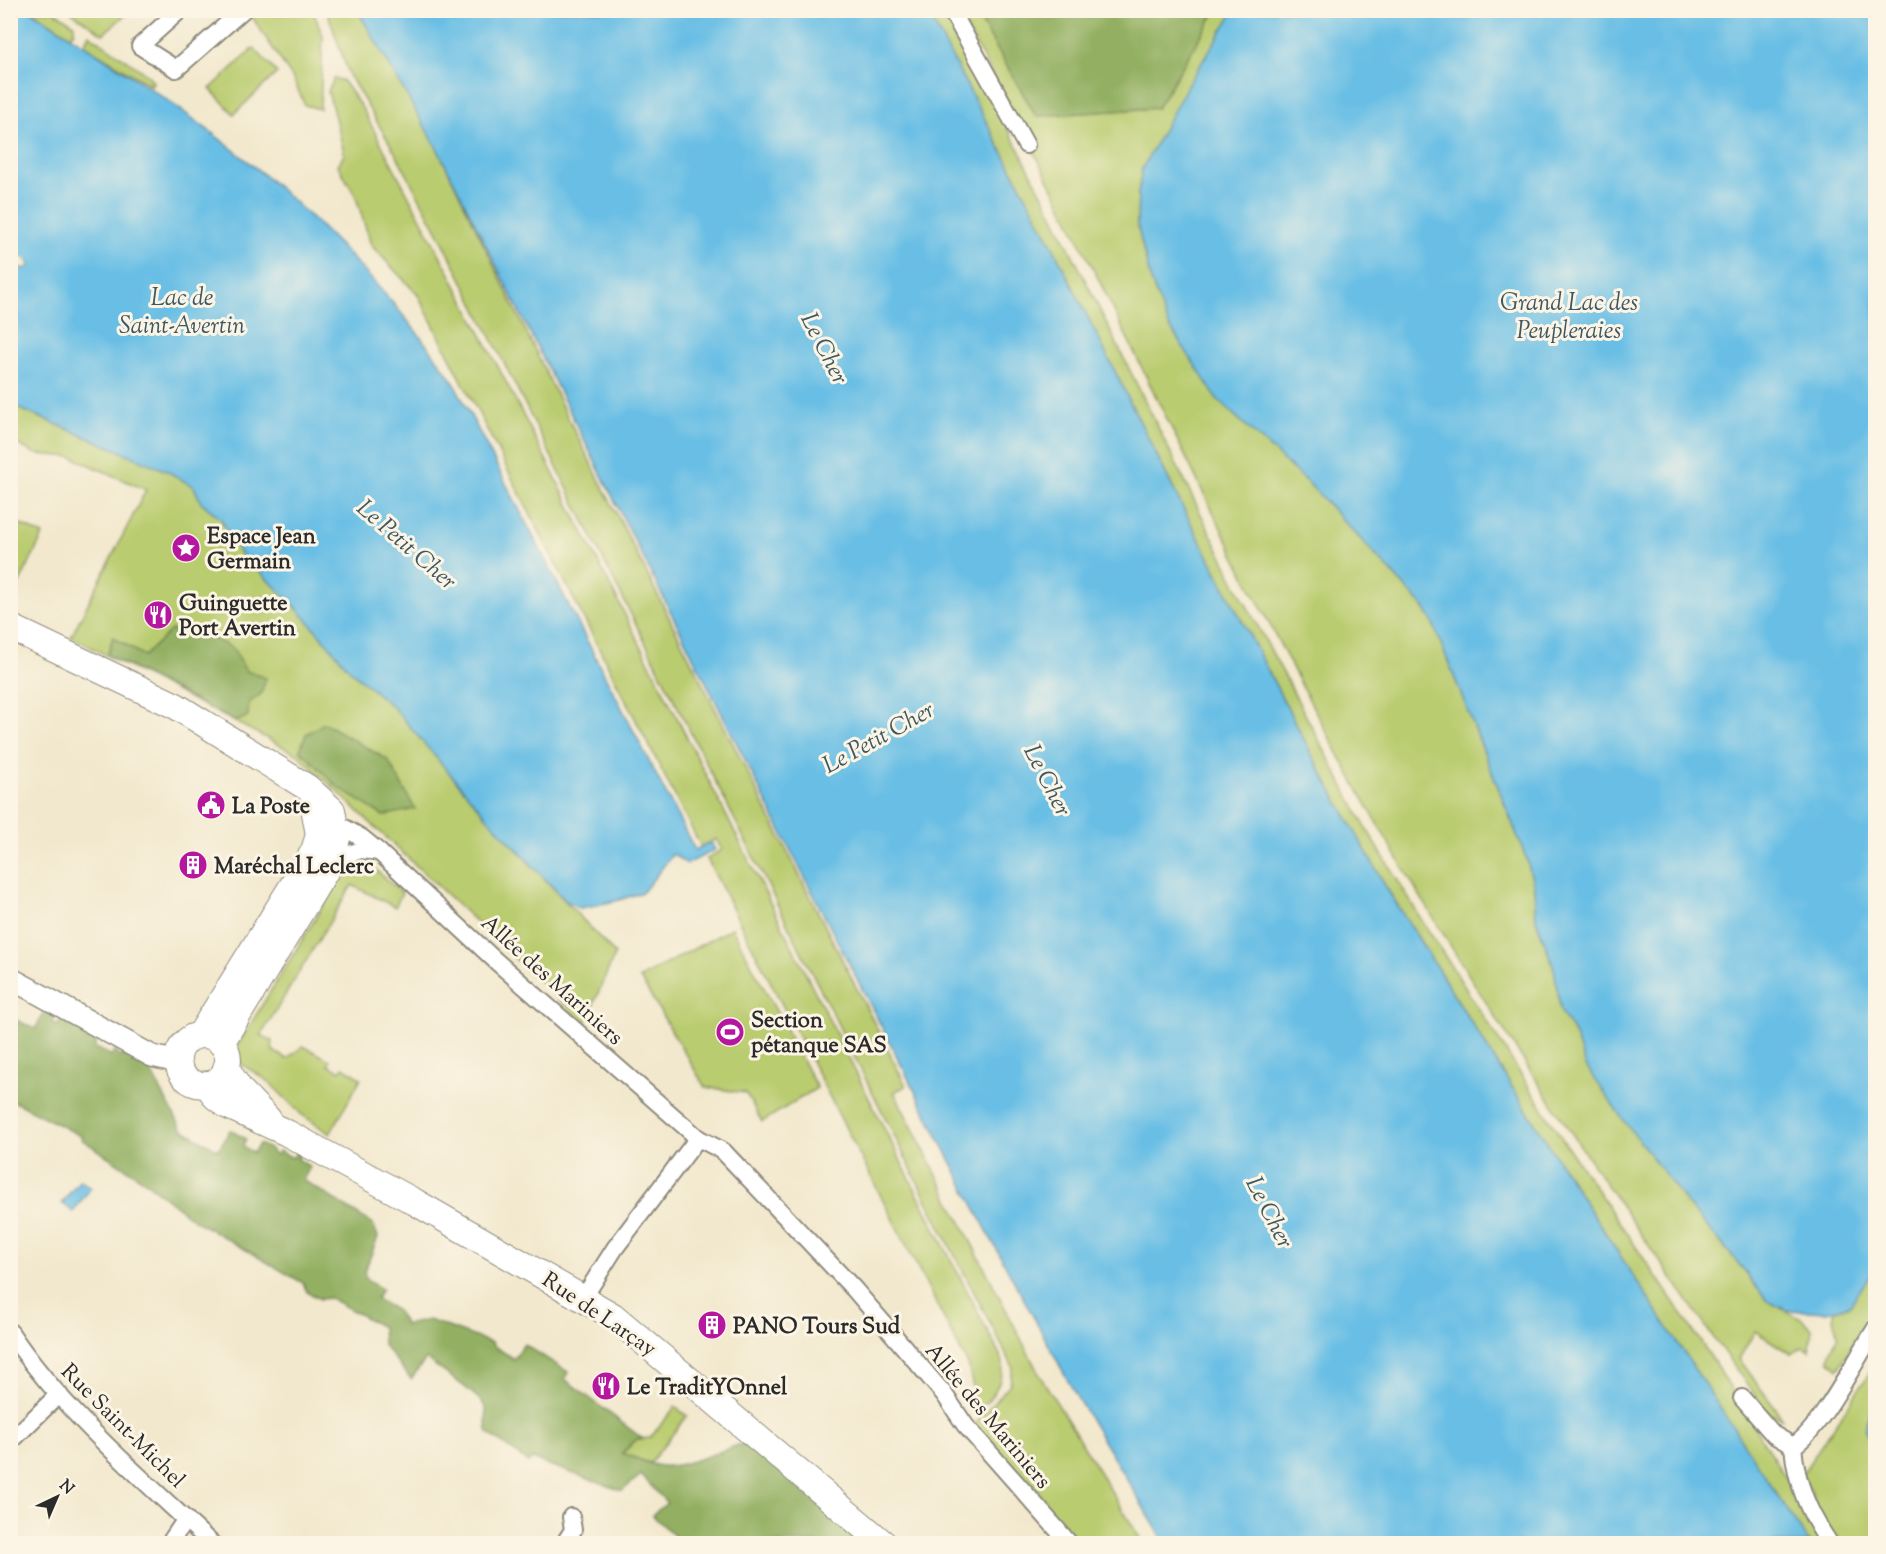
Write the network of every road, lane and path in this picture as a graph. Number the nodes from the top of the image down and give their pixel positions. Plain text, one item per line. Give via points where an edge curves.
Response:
1 (180, 10) edge
2 (243, 10) edge
3 (951, 10) edge
4 (1026, 145) dead end
5 (10, 627) edge
6 (285, 775) junction
7 (336, 823) junction
8 (379, 852) junction
9 (332, 860) junction
10 (10, 978) edge
11 (210, 1039) junction
12 (178, 1062) junction
13 (226, 1068) junction
14 (207, 1084) junction
15 (282, 1131) junction
16 (698, 1138) junction
17 (584, 1297) junction
18 (1875, 1328) edge
19 (10, 1332) edge
20 (59, 1394) junction
21 (1742, 1398) dead end
22 (10, 1442) edge
23 (1793, 1446) junction
24 (571, 1517) dead end
25 (186, 1519) junction
26 (170, 1544) edge
27 (212, 1544) edge
28 (564, 1544) edge
29 (884, 1544) edge
30 (1070, 1544) edge
31 (1830, 1544) edge

1 - 2 street via 140,46 176,69
3 - 4 street
5 - 6 main road via 176,706
6 - 7 main road via 325,801
6 - 11 main road via 313,809 319,827 318,843
7 - 8 street, Allée des Mariniers
7 - 9 main road
8 - 9 street via 361,850
8 - 16 street, Allée des Mariniers
9 - 11 main road
10 - 12 street via 152,1056
11 - 12 main road via 186,1042
11 - 13 main road via 226,1050
12 - 14 main road via 185,1077
13 - 14 main road via 222,1076
13 - 15 main road via 240,1090
14 - 15 main road via 228,1106
15 - 17 main road, Rue de Larçay
16 - 17 street via 615,1248
16 - 30 street, Allée des Mariniers via 730,1158 854,1289 944,1394 965,1425
17 - 29 main road, Rue de Larçay via 636,1333
18 - 23 street via 1820,1417
19 - 20 street, Rue Saint-Michel
20 - 22 street
20 - 25 street, Rue Saint-Michel
21 - 23 street via 1774,1435
23 - 31 street via 1801,1492
24 - 28 street via 573,1530
25 - 26 street
25 - 27 street, Rue Saint-Michel

